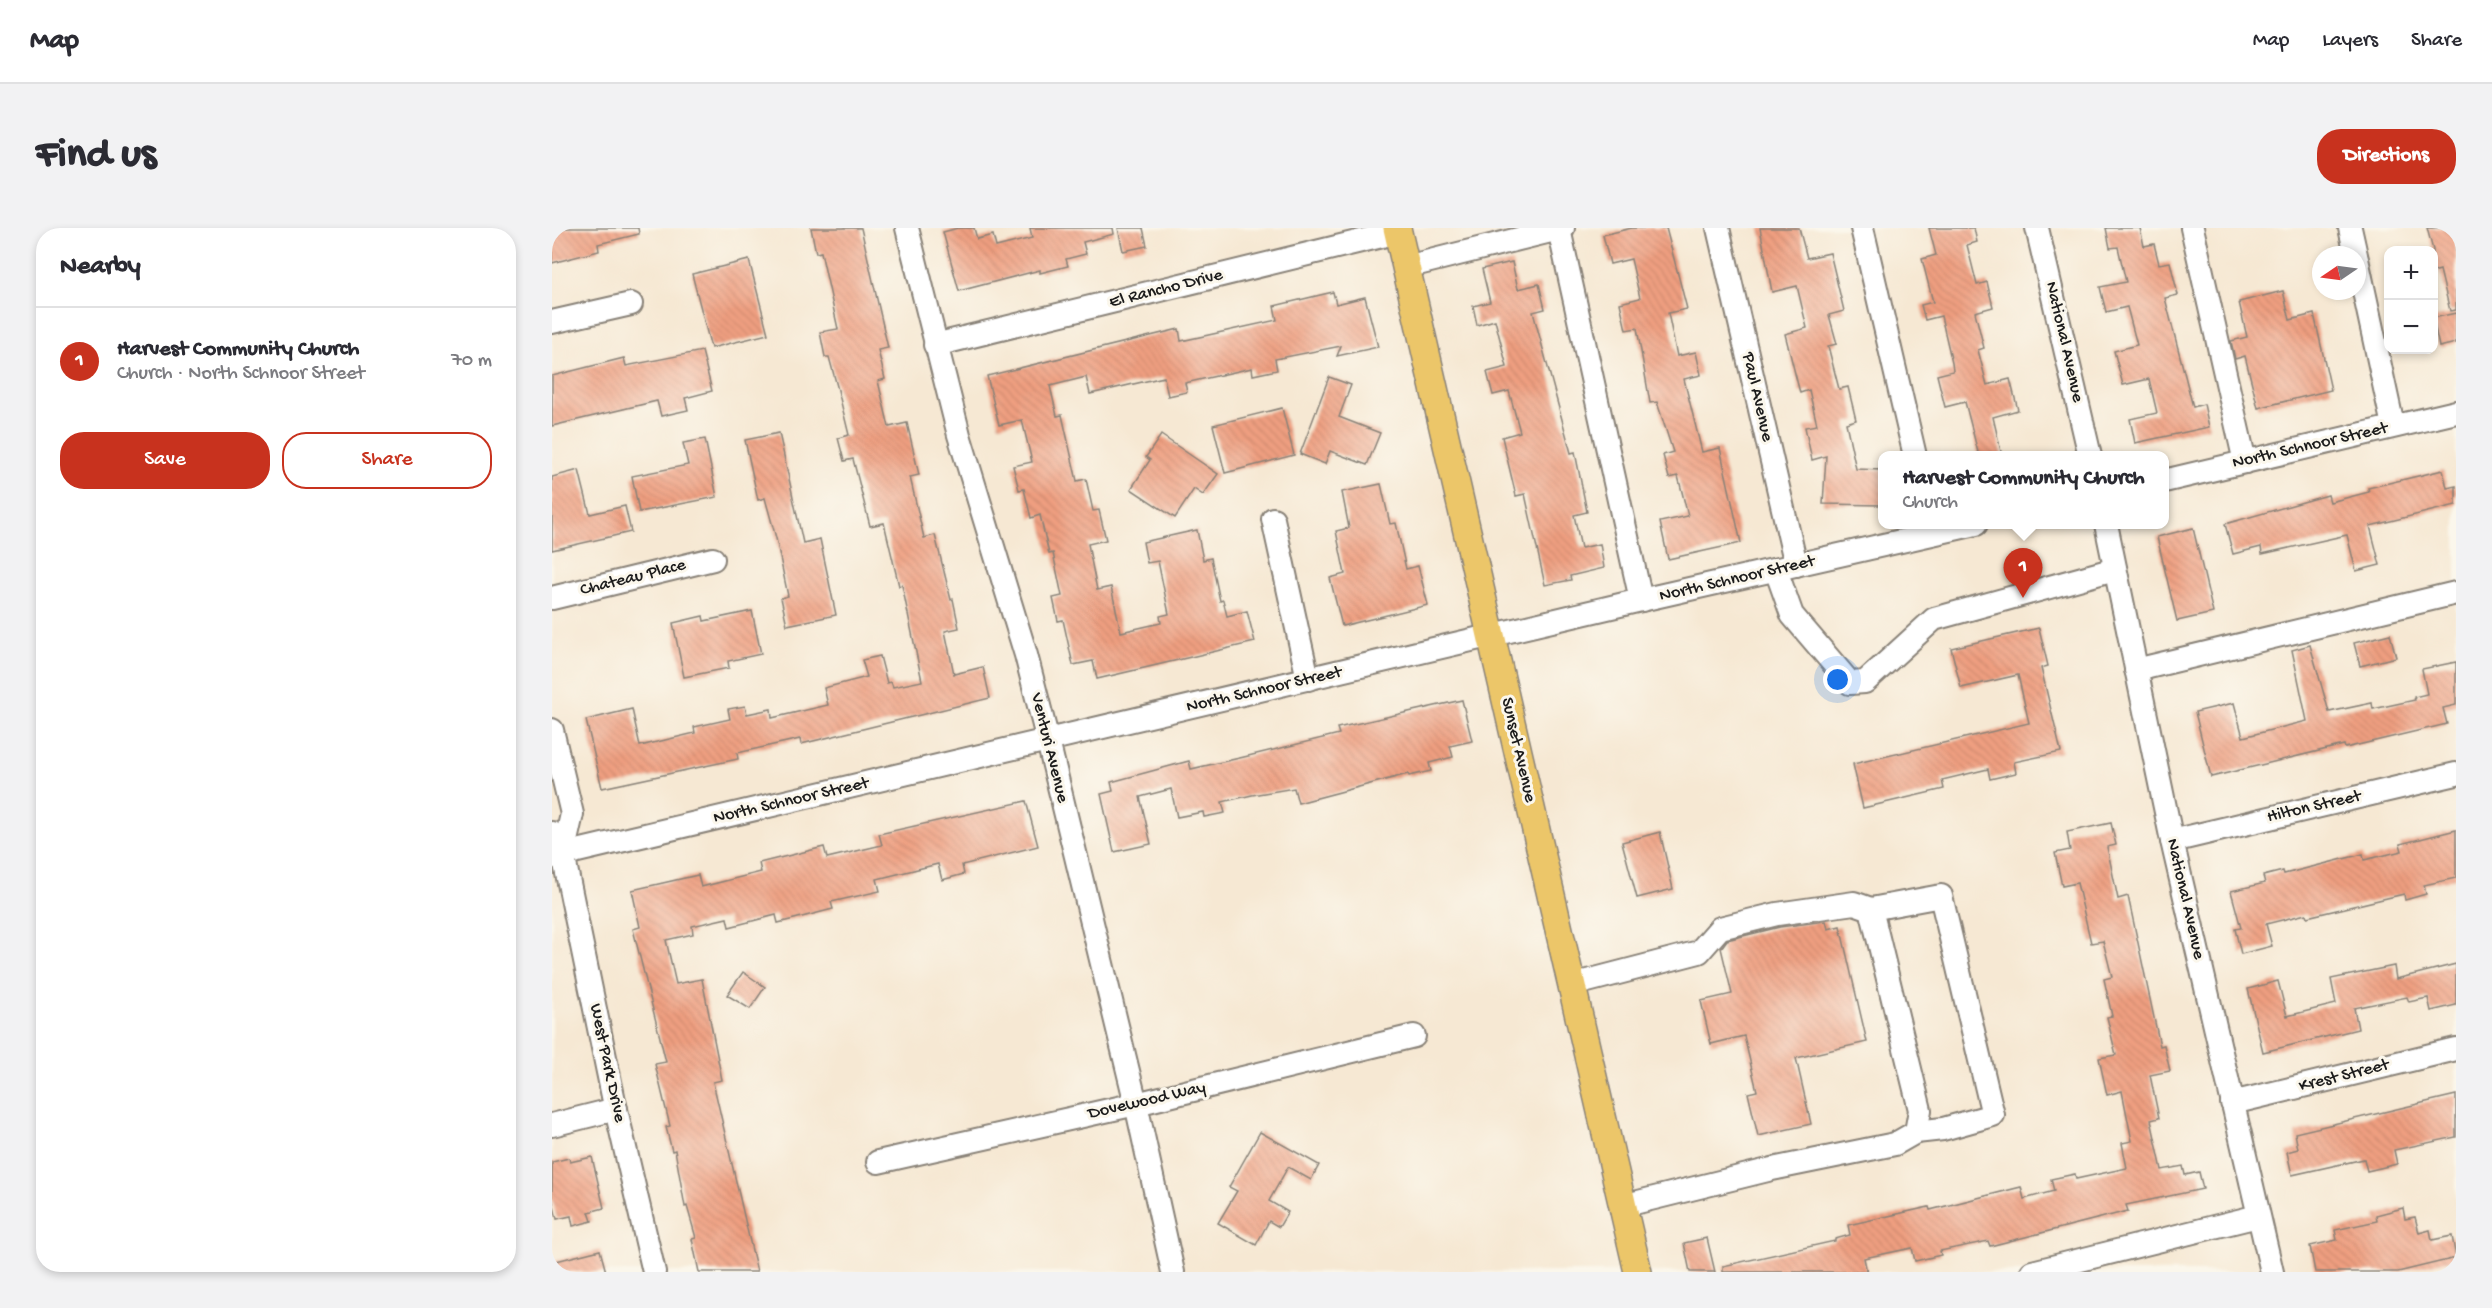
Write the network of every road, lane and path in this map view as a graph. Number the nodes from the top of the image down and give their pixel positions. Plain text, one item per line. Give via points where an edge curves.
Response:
1 (907, 228) edge
2 (1561, 228) edge
3 (1718, 228) edge
4 (1862, 228) edge
5 (2037, 228) edge
6 (2192, 228) edge
7 (2350, 228) edge
8 (1397, 230) edge
9 (2354, 246) edge
10 (1406, 267) junction
11 (2366, 299) edge
12 (631, 304) dead end
13 (552, 322) edge
14 (935, 345) junction
15 (2456, 412) edge
16 (2393, 426) junction
17 (1914, 451) edge
18 (2089, 451) edge
19 (2245, 462) junction
20 (2169, 480) edge
21 (1273, 519) dead end
22 (1933, 529) edge
23 (2107, 529) edge
24 (713, 559) dead end
25 (1786, 568) junction
26 (2115, 569) junction
27 (2456, 593) edge
28 (552, 598) edge
29 (1641, 600) junction
30 (1492, 635) junction
31 (2136, 670) junction
32 (1308, 679) junction
33 (552, 730) edge
34 (1048, 741) junction
35 (2456, 774) edge
36 (552, 833) edge
37 (2172, 841) junction
38 (558, 855) edge
39 (1871, 909) junction
40 (1572, 985) junction
41 (1414, 1036) dead end
42 (2456, 1049) edge
43 (2232, 1103) junction
44 (1136, 1104) junction
45 (616, 1109) junction
46 (552, 1125) edge
47 (1916, 1132) junction
48 (878, 1162) dead end
49 (1622, 1206) junction
50 (2258, 1216) junction
51 (654, 1272) edge
52 (1173, 1272) edge
53 (1638, 1272) edge
54 (2032, 1272) edge
55 (2272, 1272) edge

1 - 14 street, Venturi Avenue
2 - 10 street
2 - 29 street
3 - 25 street, Paul Avenue
4 - 17 street
5 - 18 street, National Avenue
6 - 19 street
7 - 9 street
8 - 10 main road, Sunset Avenue
8 - 14 street, El Rancho Drive
10 - 30 main road, Sunset Avenue
11 - 16 street
12 - 13 street
14 - 34 street, Venturi Avenue
15 - 16 street, North Schnoor Street
16 - 19 street, North Schnoor Street
19 - 20 street, North Schnoor Street
21 - 32 street
22 - 25 street, North Schnoor Street
23 - 26 street, National Avenue
24 - 28 street, Chateau Place
25 - 26 street, Paul Avenue via 1792,615 1850,682 1865,682 1934,619
25 - 29 street, North Schnoor Street
26 - 31 street, National Avenue
27 - 31 street
29 - 30 street, North Schnoor Street
30 - 32 street, North Schnoor Street
30 - 40 main road, Sunset Avenue
31 - 37 street, National Avenue
32 - 34 street, North Schnoor Street
33 - 38 street, West Park Drive via 572,814
34 - 38 street, North Schnoor Street
34 - 44 street, Venturi Avenue
35 - 37 street, Hilton Street
36 - 38 street, West Park Drive
37 - 43 street, National Avenue
38 - 45 street, West Park Drive
39 - 40 street via 1854,903 1777,914 1720,928 1699,952
39 - 47 street via 1920,1110
39 - 47 street via 1941,896 1993,1115
40 - 49 main road, Sunset Avenue
41 - 44 street, Dovewood Way
42 - 43 street, Krest Street
43 - 50 street, National Avenue
44 - 48 street, Dovewood Way
44 - 52 street, Venturi Avenue
45 - 46 street
45 - 51 street, West Park Drive
47 - 49 street via 1895,1144
49 - 53 main road, Sunset Avenue
50 - 54 street
50 - 55 street, National Avenue

